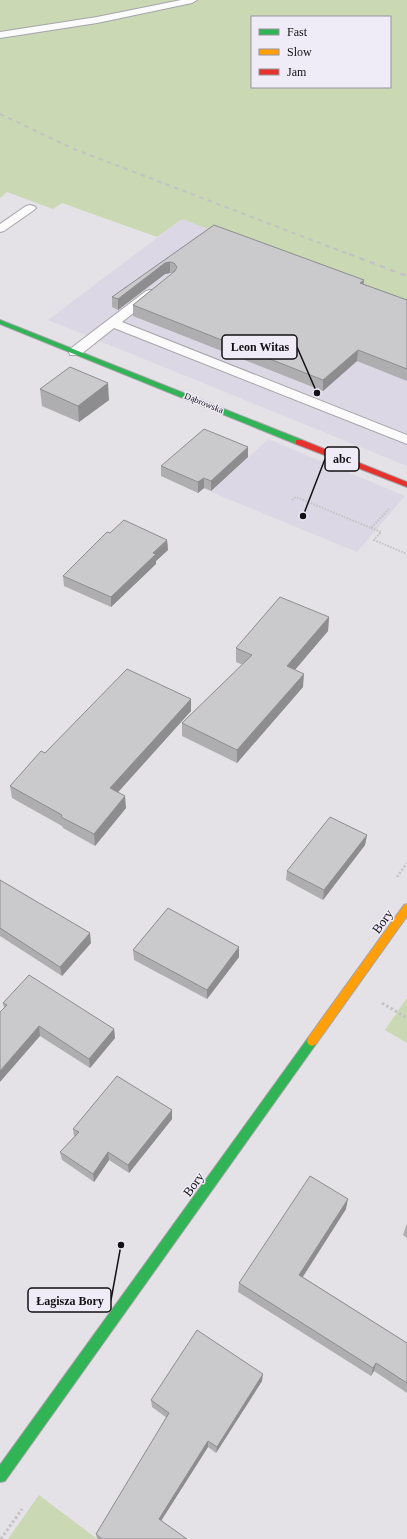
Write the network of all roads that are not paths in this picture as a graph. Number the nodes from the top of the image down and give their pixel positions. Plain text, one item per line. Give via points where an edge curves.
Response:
1 (192, 0) edge
2 (0, 35) edge
3 (30, 208) dead end
4 (0, 229) edge
5 (159, 287) edge
6 (0, 322) edge
7 (114, 323) junction
8 (75, 352) junction
9 (407, 440) edge
10 (407, 485) edge
11 (407, 908) edge
12 (0, 1476) edge

1 - 2 lane via 92,22
3 - 4 lane
5 - 7 lane
6 - 8 street, Dąbrowska
7 - 8 lane
7 - 9 lane
8 - 10 street, Dąbrowska
11 - 12 street, Bory

